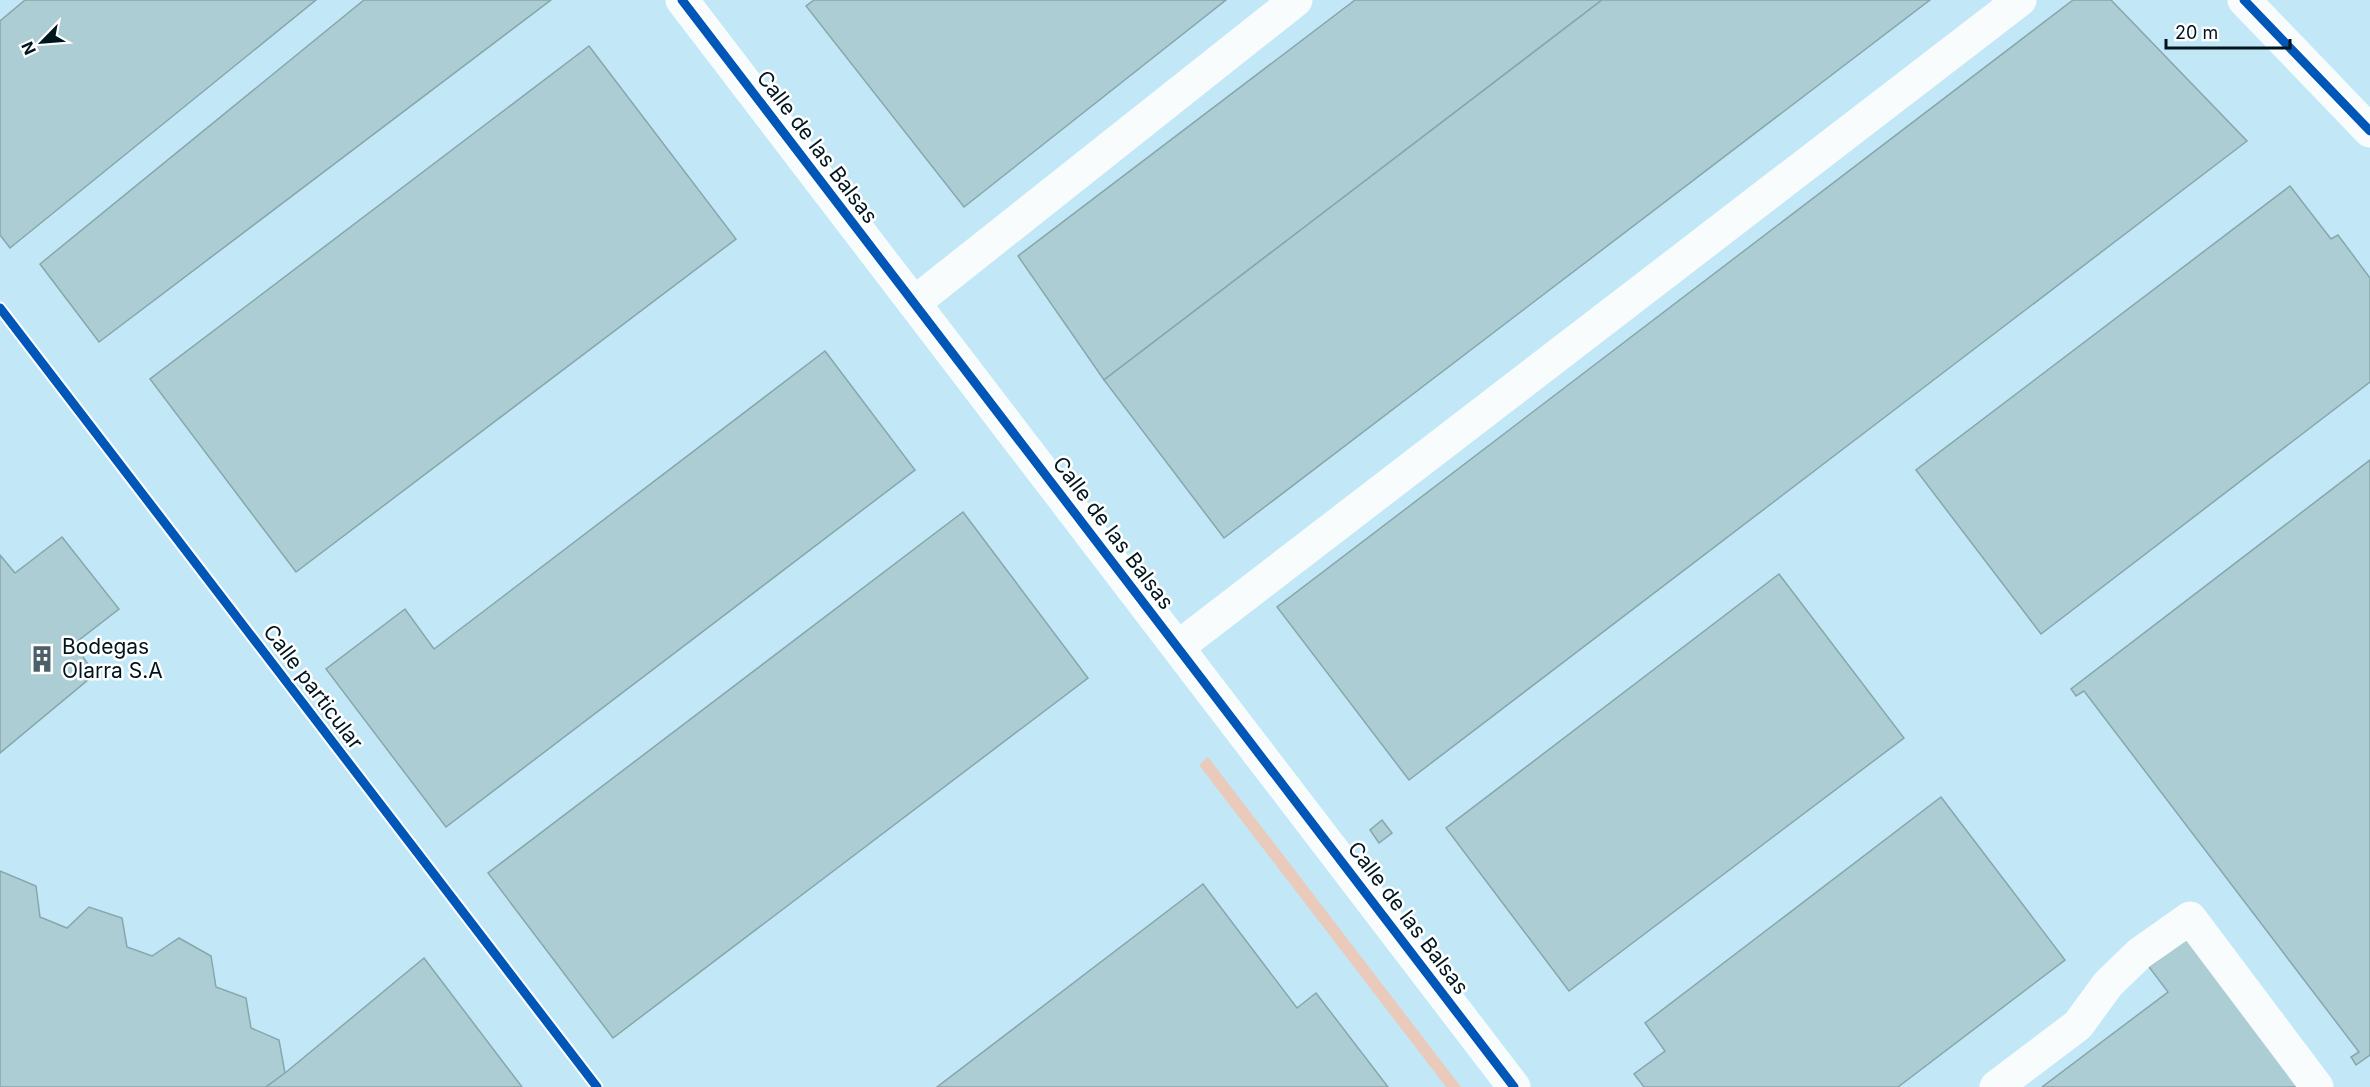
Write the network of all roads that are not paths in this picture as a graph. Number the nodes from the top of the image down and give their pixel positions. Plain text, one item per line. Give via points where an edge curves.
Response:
1 (1296, 0) edge
2 (2020, 0) edge
3 (2244, 0) edge
4 (692, 3) edge
5 (2370, 131) edge
6 (914, 303) junction
7 (1178, 648) junction
8 (1514, 1087) edge
9 (1996, 1087) edge
10 (2317, 1087) edge

1 - 6 street
2 - 7 street
3 - 5 street
4 - 6 street, Calle de las Balsas
6 - 7 street, Calle de las Balsas
7 - 8 street, Calle de las Balsas
9 - 10 street via 2078,1025 2116,976 2139,954 2190,918

